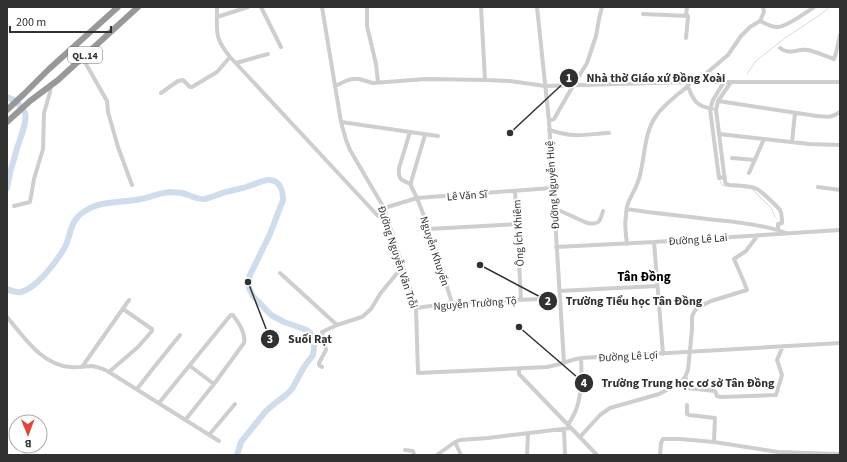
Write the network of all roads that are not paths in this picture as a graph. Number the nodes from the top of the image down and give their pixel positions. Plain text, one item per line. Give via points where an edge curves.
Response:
1 (118, 7) edge
2 (138, 7) edge
3 (217, 7) edge
4 (248, 7) edge
5 (261, 7) edge
6 (322, 7) edge
7 (368, 7) edge
8 (481, 7) edge
9 (537, 7) edge
10 (602, 7) edge
11 (687, 7) edge
12 (763, 7) edge
13 (814, 7) edge
14 (643, 14) dead end
15 (686, 16) junction
16 (217, 17) junction
17 (760, 21) junction
18 (840, 34) edge
19 (686, 38) dead end
20 (281, 47) dead end
21 (780, 48) dead end
22 (268, 54) dead end
23 (230, 57) junction
24 (82, 58) junction
25 (236, 63) junction
26 (485, 80) junction
27 (378, 82) junction
28 (690, 82) junction
29 (696, 82) junction
30 (724, 82) junction
31 (731, 82) junction
32 (840, 82) edge
33 (51, 85) junction
34 (575, 85) junction
35 (335, 86) junction
36 (545, 86) junction
37 (688, 87) junction
38 (161, 93) dead end
39 (718, 101) junction
40 (9, 108) edge
41 (710, 109) junction
42 (716, 110) junction
43 (840, 112) edge
44 (795, 113) junction
45 (549, 121) junction
46 (7, 122) edge
47 (341, 122) junction
48 (549, 130) junction
49 (410, 132) junction
50 (609, 133) dead end
51 (719, 134) junction
52 (425, 135) junction
53 (438, 136) dead end
54 (764, 139) junction
55 (792, 142) junction
56 (840, 145) edge
57 (732, 158) dead end
58 (755, 160) junction
59 (749, 173) dead end
60 (725, 177) junction
61 (411, 184) junction
62 (132, 185) dead end
63 (818, 186) dead end
64 (552, 188) junction
65 (840, 190) edge
66 (515, 191) junction
67 (417, 198) junction
68 (14, 206) dead end
69 (384, 208) junction
70 (554, 208) junction
71 (627, 209) junction
72 (602, 211) dead end
73 (386, 214) junction
74 (517, 224) junction
75 (429, 229) junction
76 (778, 230) junction
77 (840, 230) edge
78 (789, 234) junction
79 (758, 235) junction
80 (654, 242) junction
81 (627, 244) junction
82 (556, 247) junction
83 (403, 270) junction
84 (280, 273) dead end
85 (657, 286) junction
86 (559, 291) junction
87 (559, 298) junction
88 (129, 300) dead end
89 (521, 300) junction
90 (452, 303) junction
91 (416, 308) junction
92 (123, 309) junction
93 (7, 317) edge
94 (337, 325) junction
95 (180, 335) dead end
96 (840, 343) edge
97 (783, 346) junction
98 (689, 352) junction
99 (663, 354) junction
100 (581, 358) junction
101 (564, 363) junction
102 (190, 366) junction
103 (82, 367) junction
104 (322, 368) dead end
105 (519, 368) junction
106 (109, 372) junction
107 (418, 373) joint
108 (685, 377) junction
109 (214, 384) junction
110 (137, 389) junction
111 (159, 403) junction
112 (235, 404) dead end
113 (687, 405) dead end
114 (186, 419) junction
115 (570, 426) junction
116 (564, 430) junction
117 (528, 434) junction
118 (209, 435) junction
119 (580, 437) junction
120 (219, 441) dead end
121 (455, 442) junction
122 (714, 442) junction
123 (404, 450) dead end
124 (840, 454) edge
125 (414, 455) edge
126 (437, 455) edge
127 (461, 455) edge
128 (527, 455) edge
129 (565, 455) edge
130 (597, 455) edge
131 (660, 455) edge

1 - 40 highway, QL.14
2 - 24 highway, QL.14
3 - 16 street
4 - 16 street
5 - 20 street
6 - 35 street, Đường Nguyễn Văn Trỗi
7 - 27 street via 367,26
8 - 26 street
9 - 36 street, Đường Nguyễn Huệ
10 - 34 street via 587,63
11 - 15 street
12 - 17 street via 764,12
13 - 17 street via 778,27
14 - 15 street
15 - 19 street
16 - 23 street via 219,43
17 - 29 street via 750,27 728,55
18 - 21 street via 834,59 807,50 786,52
22 - 25 street
23 - 25 street
23 - 38 street via 217,72 192,87 190,88 183,80
24 - 33 highway, QL.14
24 - 62 street via 107,101 118,147
25 - 73 street via 378,216
26 - 27 street via 426,79
26 - 36 street
27 - 35 street via 353,79
28 - 29 street
28 - 34 street
28 - 37 street
29 - 30 street
30 - 31 street
30 - 41 street
31 - 32 street
31 - 39 street
33 - 46 highway, QL.14
33 - 68 street via 44,113 43,149 30,202
34 - 36 street
34 - 45 street via 554,119
35 - 47 street, Đường Nguyễn Văn Trỗi
36 - 45 street, Đường Nguyễn Huệ
37 - 41 street via 697,104
37 - 71 street via 664,106 654,118 648,133 640,176
39 - 42 street
39 - 44 street
41 - 42 street
41 - 60 street via 719,178
42 - 51 street
43 - 44 street via 828,117
44 - 55 street
45 - 48 street, Đường Nguyễn Huệ
47 - 49 street
47 - 69 street, Đường Nguyễn Văn Trỗi via 350,150
48 - 50 street via 573,135
48 - 64 street, Đường Nguyễn Huệ
49 - 52 street
49 - 61 street, Nguyễn Khuyến via 399,176 402,181
51 - 54 street
51 - 60 street
52 - 53 street
52 - 61 street
54 - 55 street
54 - 58 street
55 - 56 street
57 - 58 street
58 - 59 street
60 - 76 street via 726,184 758,189 777,207 781,213 782,223 778,224
61 - 67 street, Nguyễn Khuyến
63 - 65 street
64 - 66 street, Lê Văn Sĩ
64 - 70 street, Đường Nguyễn Huệ
66 - 67 street, Lê Văn Sĩ
66 - 74 street, Ông Ích Khiêm
67 - 69 street, Lê Văn Sĩ
67 - 75 street, Nguyễn Khuyến
69 - 73 street, Đường Nguyễn Văn Trỗi
70 - 72 street via 592,224 601,220
70 - 82 street, Đường Nguyễn Huệ
71 - 76 street via 739,222
71 - 81 street
73 - 83 street, Đường Nguyễn Văn Trỗi
74 - 75 street
74 - 89 street, Ông Ích Khiêm
75 - 90 street, Nguyễn Khuyến
76 - 78 street
77 - 78 street, Đường Lê Lai
78 - 79 street, Đường Lê Lai
79 - 80 street, Đường Lê Lai
79 - 98 street via 746,251 734,259 747,290 711,301 694,312
80 - 81 street, Đường Lê Lai
80 - 85 street
81 - 82 street, Đường Lê Lai
82 - 86 street, Đường Nguyễn Huệ
83 - 91 street, Đường Nguyễn Văn Trỗi
83 - 94 street via 398,272 371,309 362,316
84 - 94 street
85 - 86 street
85 - 99 street
86 - 87 street, Đường Nguyễn Huệ
87 - 89 street, Nguyễn Trường Tộ
87 - 101 street, Đường Nguyễn Huệ
88 - 92 street
89 - 90 street, Nguyễn Trường Tộ
90 - 91 street, Nguyễn Trường Tộ
91 - 107 street, Đường Nguyễn Văn Trỗi
92 - 103 street
92 - 106 street via 152,331
93 - 103 street via 33,348 49,360 58,365
94 - 104 street via 322,332 326,350 319,363
95 - 110 street
96 - 97 street, Đường Lê Lợi
97 - 98 street, Đường Lê Lợi
97 - 108 street via 778,360 782,375 776,395 722,397 717,396 715,391 687,387
98 - 99 street, Đường Lê Lợi
98 - 108 street
99 - 100 street, Đường Lê Lợi
100 - 101 street, Đường Lê Lợi
100 - 115 street via 580,390
101 - 105 street, Đường Lê Lợi
102 - 109 street
102 - 109 street via 233,315 242,328 244,343
102 - 111 street
103 - 106 street via 92,366
105 - 107 street, Đường Lê Lợi
105 - 115 street via 519,374
106 - 110 street
108 - 119 street via 659,394 610,408
109 - 114 street
110 - 111 street
111 - 114 street
112 - 118 street
113 - 122 street via 689,415 715,418
114 - 118 street
115 - 116 street
115 - 119 street
116 - 117 street
116 - 129 street
117 - 121 street
117 - 128 street
118 - 120 street
119 - 130 street
121 - 126 street
121 - 127 street
122 - 124 street via 778,452
122 - 131 street via 663,439
123 - 125 street via 413,451

